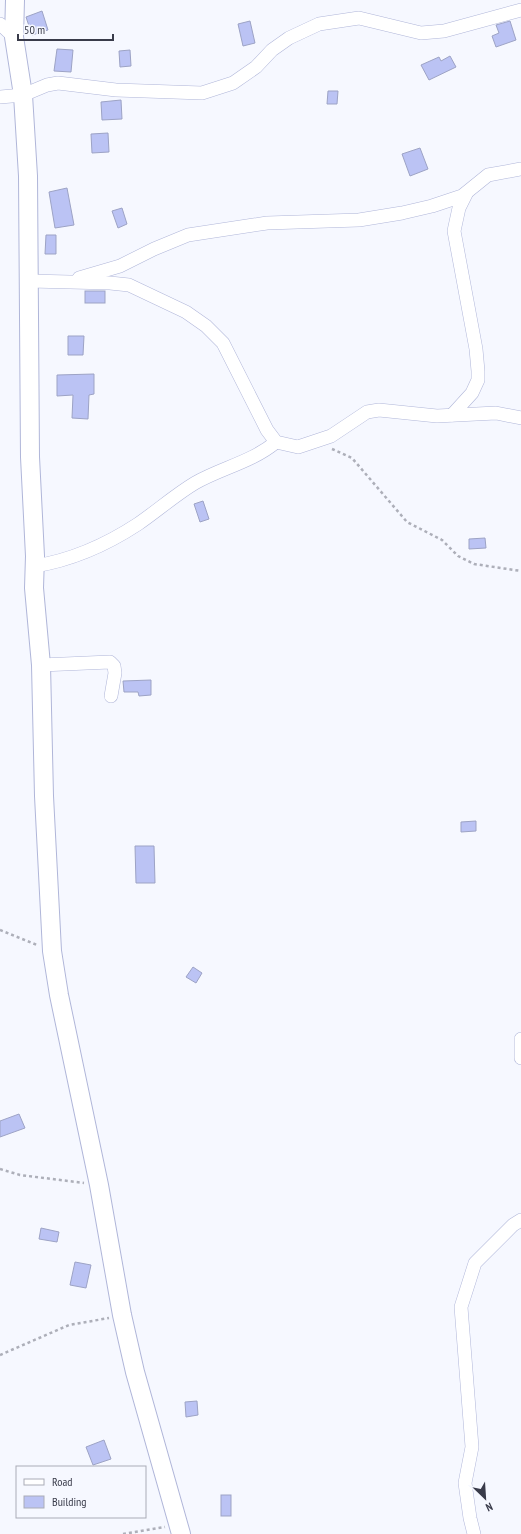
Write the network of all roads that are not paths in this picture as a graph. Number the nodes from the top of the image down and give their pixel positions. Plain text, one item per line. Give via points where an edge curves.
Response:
1 (15, 0) edge
2 (521, 10) edge
3 (0, 24) edge
4 (14, 38) junction
5 (23, 95) junction
6 (0, 98) edge
7 (521, 169) edge
8 (466, 194) junction
9 (30, 281) junction
10 (60, 282) junction
11 (452, 415) junction
12 (521, 418) edge
13 (276, 442) junction
14 (35, 566) junction
15 (41, 665) junction
16 (111, 696) dead end
17 (521, 1039) edge
18 (521, 1058) edge
19 (521, 1220) edge
20 (180, 1530) edge
21 (474, 1534) edge

1 - 4 main road
2 - 5 street via 444,31 420,33 359,18 319,24 272,50 256,67 233,84 202,93 116,90 58,83
3 - 4 street
4 - 5 main road
5 - 6 street
5 - 9 main road
7 - 8 street via 488,175
8 - 10 street via 432,206 359,220 267,223 188,235 120,266
8 - 11 street via 459,208 454,231 476,349 478,380 472,393
9 - 10 street
9 - 14 main road via 30,456
10 - 13 street via 129,286 186,312 206,326 223,343 256,411
11 - 12 street via 496,413
11 - 13 street via 379,410 368,412 331,436 316,442 298,447
13 - 14 street via 257,455 195,483 139,523 108,541 60,562
14 - 15 main road via 34,588
15 - 16 street via 110,662 115,673
15 - 20 main road via 44,796 52,951 59,995 99,1185 122,1315 135,1372
17 - 18 street
19 - 21 street via 475,1264 461,1306 472,1447 465,1483

